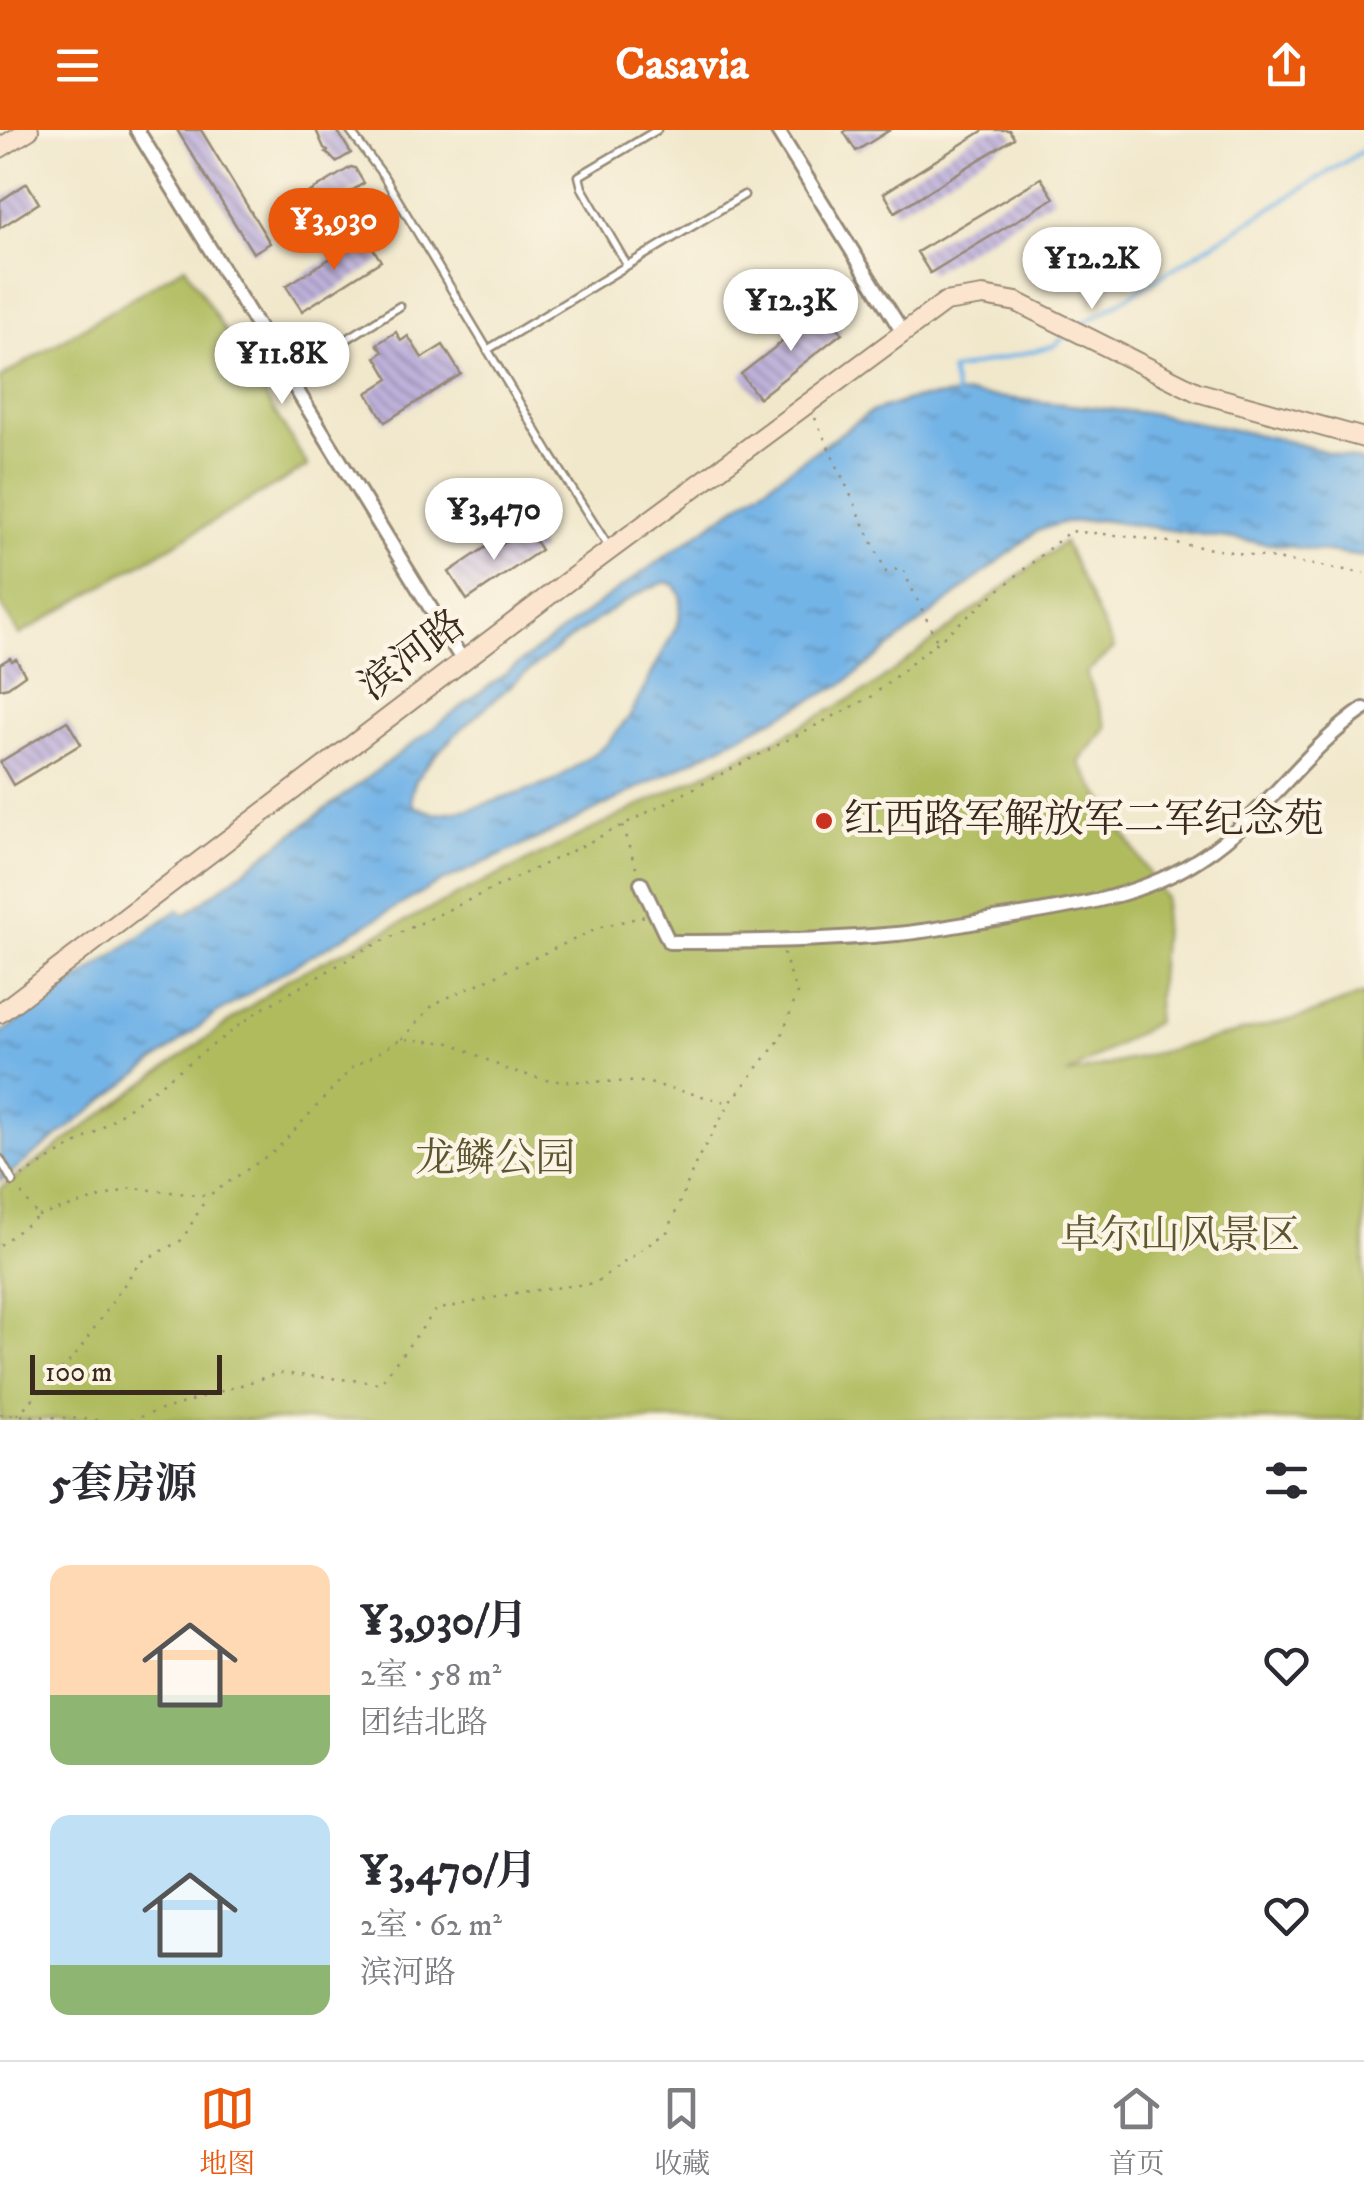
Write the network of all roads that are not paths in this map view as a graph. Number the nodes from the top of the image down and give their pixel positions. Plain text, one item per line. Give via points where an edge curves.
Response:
1 (29, 130) edge
2 (136, 130) edge
3 (350, 130) edge
4 (657, 130) edge
5 (777, 130) edge
6 (0, 148) edge
7 (744, 194) dead end
8 (627, 266) junction
9 (400, 306) dead end
10 (902, 331) junction
11 (487, 350) junction
12 (288, 376) junction
13 (1364, 438) edge
14 (610, 550) junction
15 (463, 661) junction
16 (1364, 709) edge
17 (641, 883) road end
18 (0, 1013) edge
19 (0, 1159) edge
20 (14, 1182) road end

1 - 6 street
2 - 12 street
3 - 11 lane
4 - 8 lane via 579,176
5 - 10 street
7 - 8 lane
8 - 11 lane
9 - 12 lane
10 - 13 street, 滨河路 via 962,297 1017,302 1214,398
10 - 14 street, 滨河路
11 - 14 lane
12 - 15 street
14 - 15 street, 滨河路
15 - 18 street, 滨河路
16 - 17 street via 1246,824 1166,880 1080,906 899,934 670,942
19 - 20 lane

